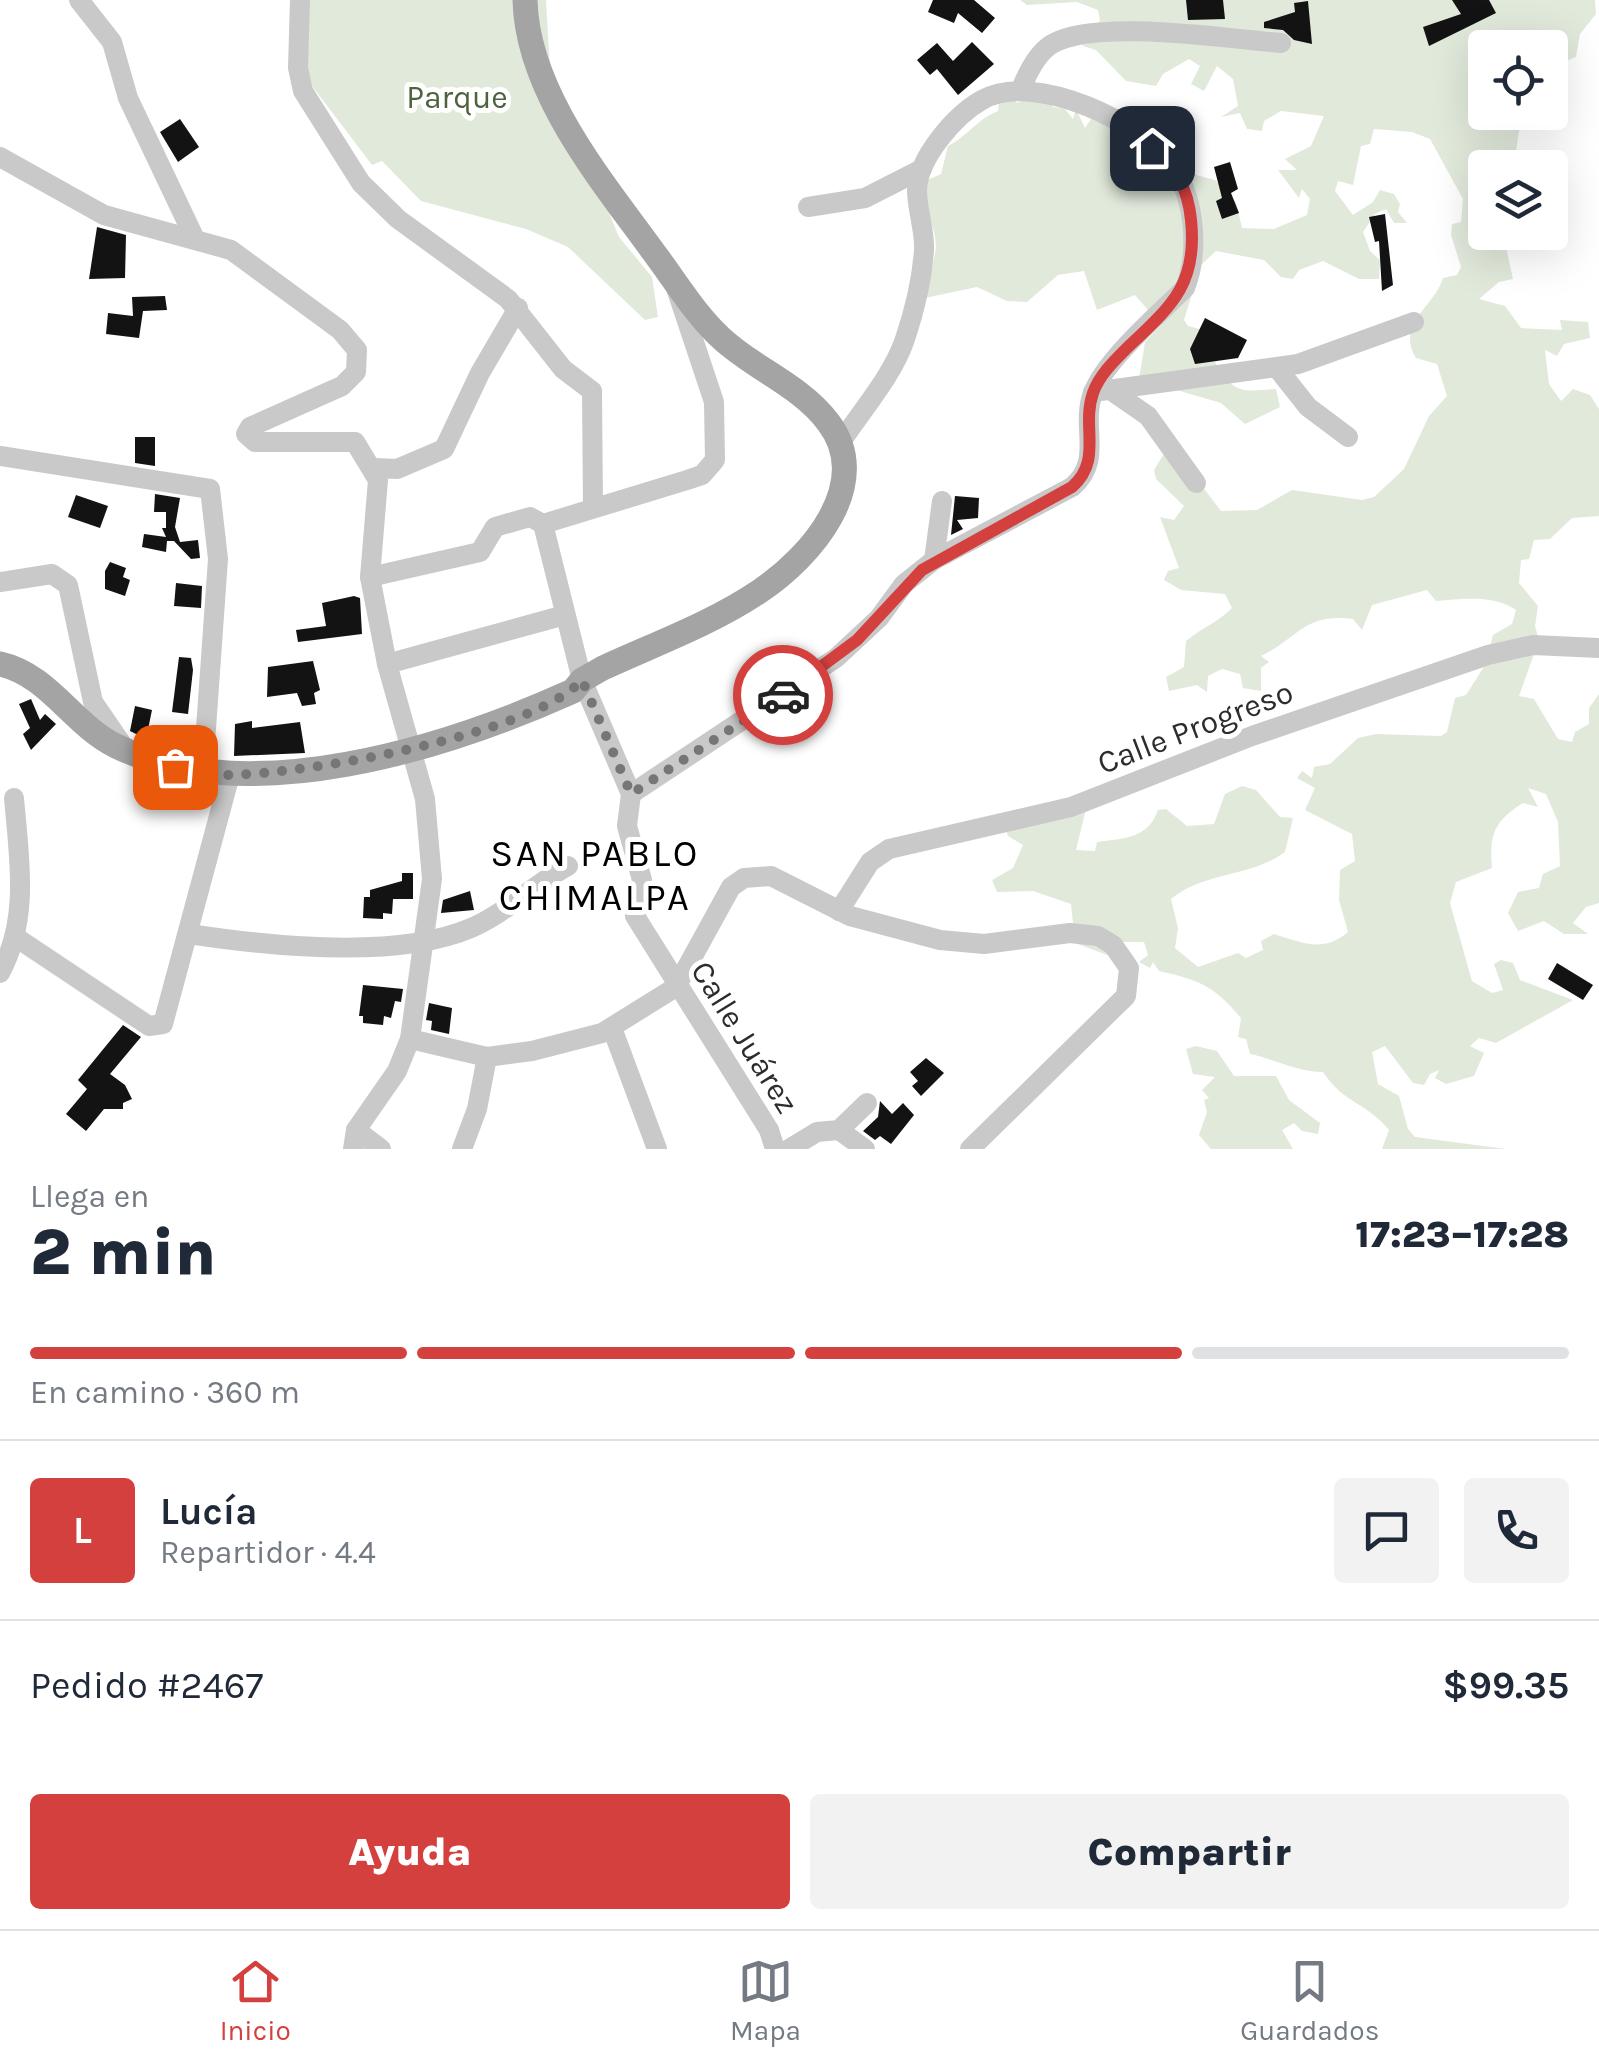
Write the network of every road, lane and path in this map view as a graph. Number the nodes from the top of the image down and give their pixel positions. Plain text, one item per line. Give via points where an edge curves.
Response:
1 (79, 0) edge
2 (300, 0) edge
3 (525, 0) edge
4 (1281, 43) dead end
5 (1022, 88) junction
6 (0, 157) edge
7 (922, 169) junction
8 (808, 206) dead end
9 (195, 238) junction
10 (673, 278) junction
11 (518, 308) junction
12 (1414, 322) dead end
13 (1277, 368) junction
14 (1101, 391) junction
15 (1348, 436) dead end
16 (841, 442) junction
17 (0, 456) edge
18 (374, 468) junction
19 (1196, 483) dead end
20 (942, 501) dead end
21 (593, 508) junction
22 (543, 524) junction
23 (934, 560) junction
24 (370, 577) junction
25 (0, 582) edge
26 (566, 615) junction
27 (1599, 648) edge
28 (0, 664) edge
29 (388, 664) junction
30 (582, 680) junction
31 (413, 749) junction
32 (129, 752) junction
33 (202, 772) junction
34 (230, 775) junction
35 (631, 794) junction
36 (14, 798) dead end
37 (568, 866) dead end
38 (839, 911) junction
39 (189, 934) junction
40 (17, 938) junction
41 (423, 941) junction
42 (0, 972) edge
43 (676, 986) junction
44 (612, 1028) junction
45 (410, 1039) junction
46 (487, 1056) junction
47 (867, 1103) dead end
48 (839, 1130) junction
49 (354, 1139) edge
50 (382, 1149) edge
51 (462, 1149) edge
52 (657, 1149) edge
53 (775, 1149) edge
54 (789, 1149) edge
55 (865, 1149) edge
56 (970, 1149) edge

1 - 9 street via 112,42 128,98
2 - 11 street via 300,84 344,160 391,214
3 - 10 main road via 535,54 565,120
4 - 5 street via 1150,32 1070,36 1050,45
5 - 7 street via 970,109
5 - 14 street via 1085,104 1112,119 1169,162 1188,198 1192,260 1185,288 1110,365
6 - 9 street via 122,221
7 - 8 street via 864,198
7 - 16 street via 917,188 924,252 905,339
9 - 18 street via 250,263 357,350 356,372 342,386 250,427 249,440 345,439 360,445
10 - 16 main road via 718,336 810,402
10 - 21 street via 714,402 715,460 702,475
11 - 18 street via 444,449 396,469
11 - 21 street via 563,369 593,394
12 - 13 street
13 - 14 street
13 - 15 street via 1308,408
14 - 19 street via 1148,416
14 - 23 street via 1088,468 1072,487
16 - 30 main road via 847,470 838,501 820,534 780,576
17 - 33 street via 206,486 212,493 218,558
18 - 24 street
20 - 23 street
21 - 22 street
22 - 24 street via 530,517 495,526 475,554
22 - 26 street, Calle Juárez
23 - 35 street via 836,658
24 - 29 street
25 - 32 street via 52,574 68,585 94,702
26 - 29 street
26 - 30 street, Calle Juárez
27 - 38 street, Calle Progreso via 1533,645 1488,655 1071,807 890,849 870,862
28 - 32 main road via 24,669 108,742
29 - 31 street
30 - 31 main road via 573,692 537,708
30 - 35 street, Calle Juárez
31 - 34 main road
31 - 41 street via 427,808 432,879
32 - 33 main road
33 - 34 main road
34 - 39 street
35 - 43 street, Calle Juárez via 628,826 642,880 636,916
36 - 40 street
37 - 41 street via 493,917
38 - 43 street via 771,876 738,881
38 - 56 street via 940,940 984,944 1070,932 1098,936 1129,968 1126,996 1114,1010
39 - 40 street via 163,1024 152,1027
39 - 41 street via 300,946
40 - 42 street
41 - 45 street
43 - 44 street
43 - 53 street, Calle Juárez
44 - 46 street via 562,1045
44 - 52 street
45 - 46 street
45 - 49 street
46 - 51 street
47 - 48 street
48 - 54 street via 818,1132
48 - 55 street
49 - 50 street

